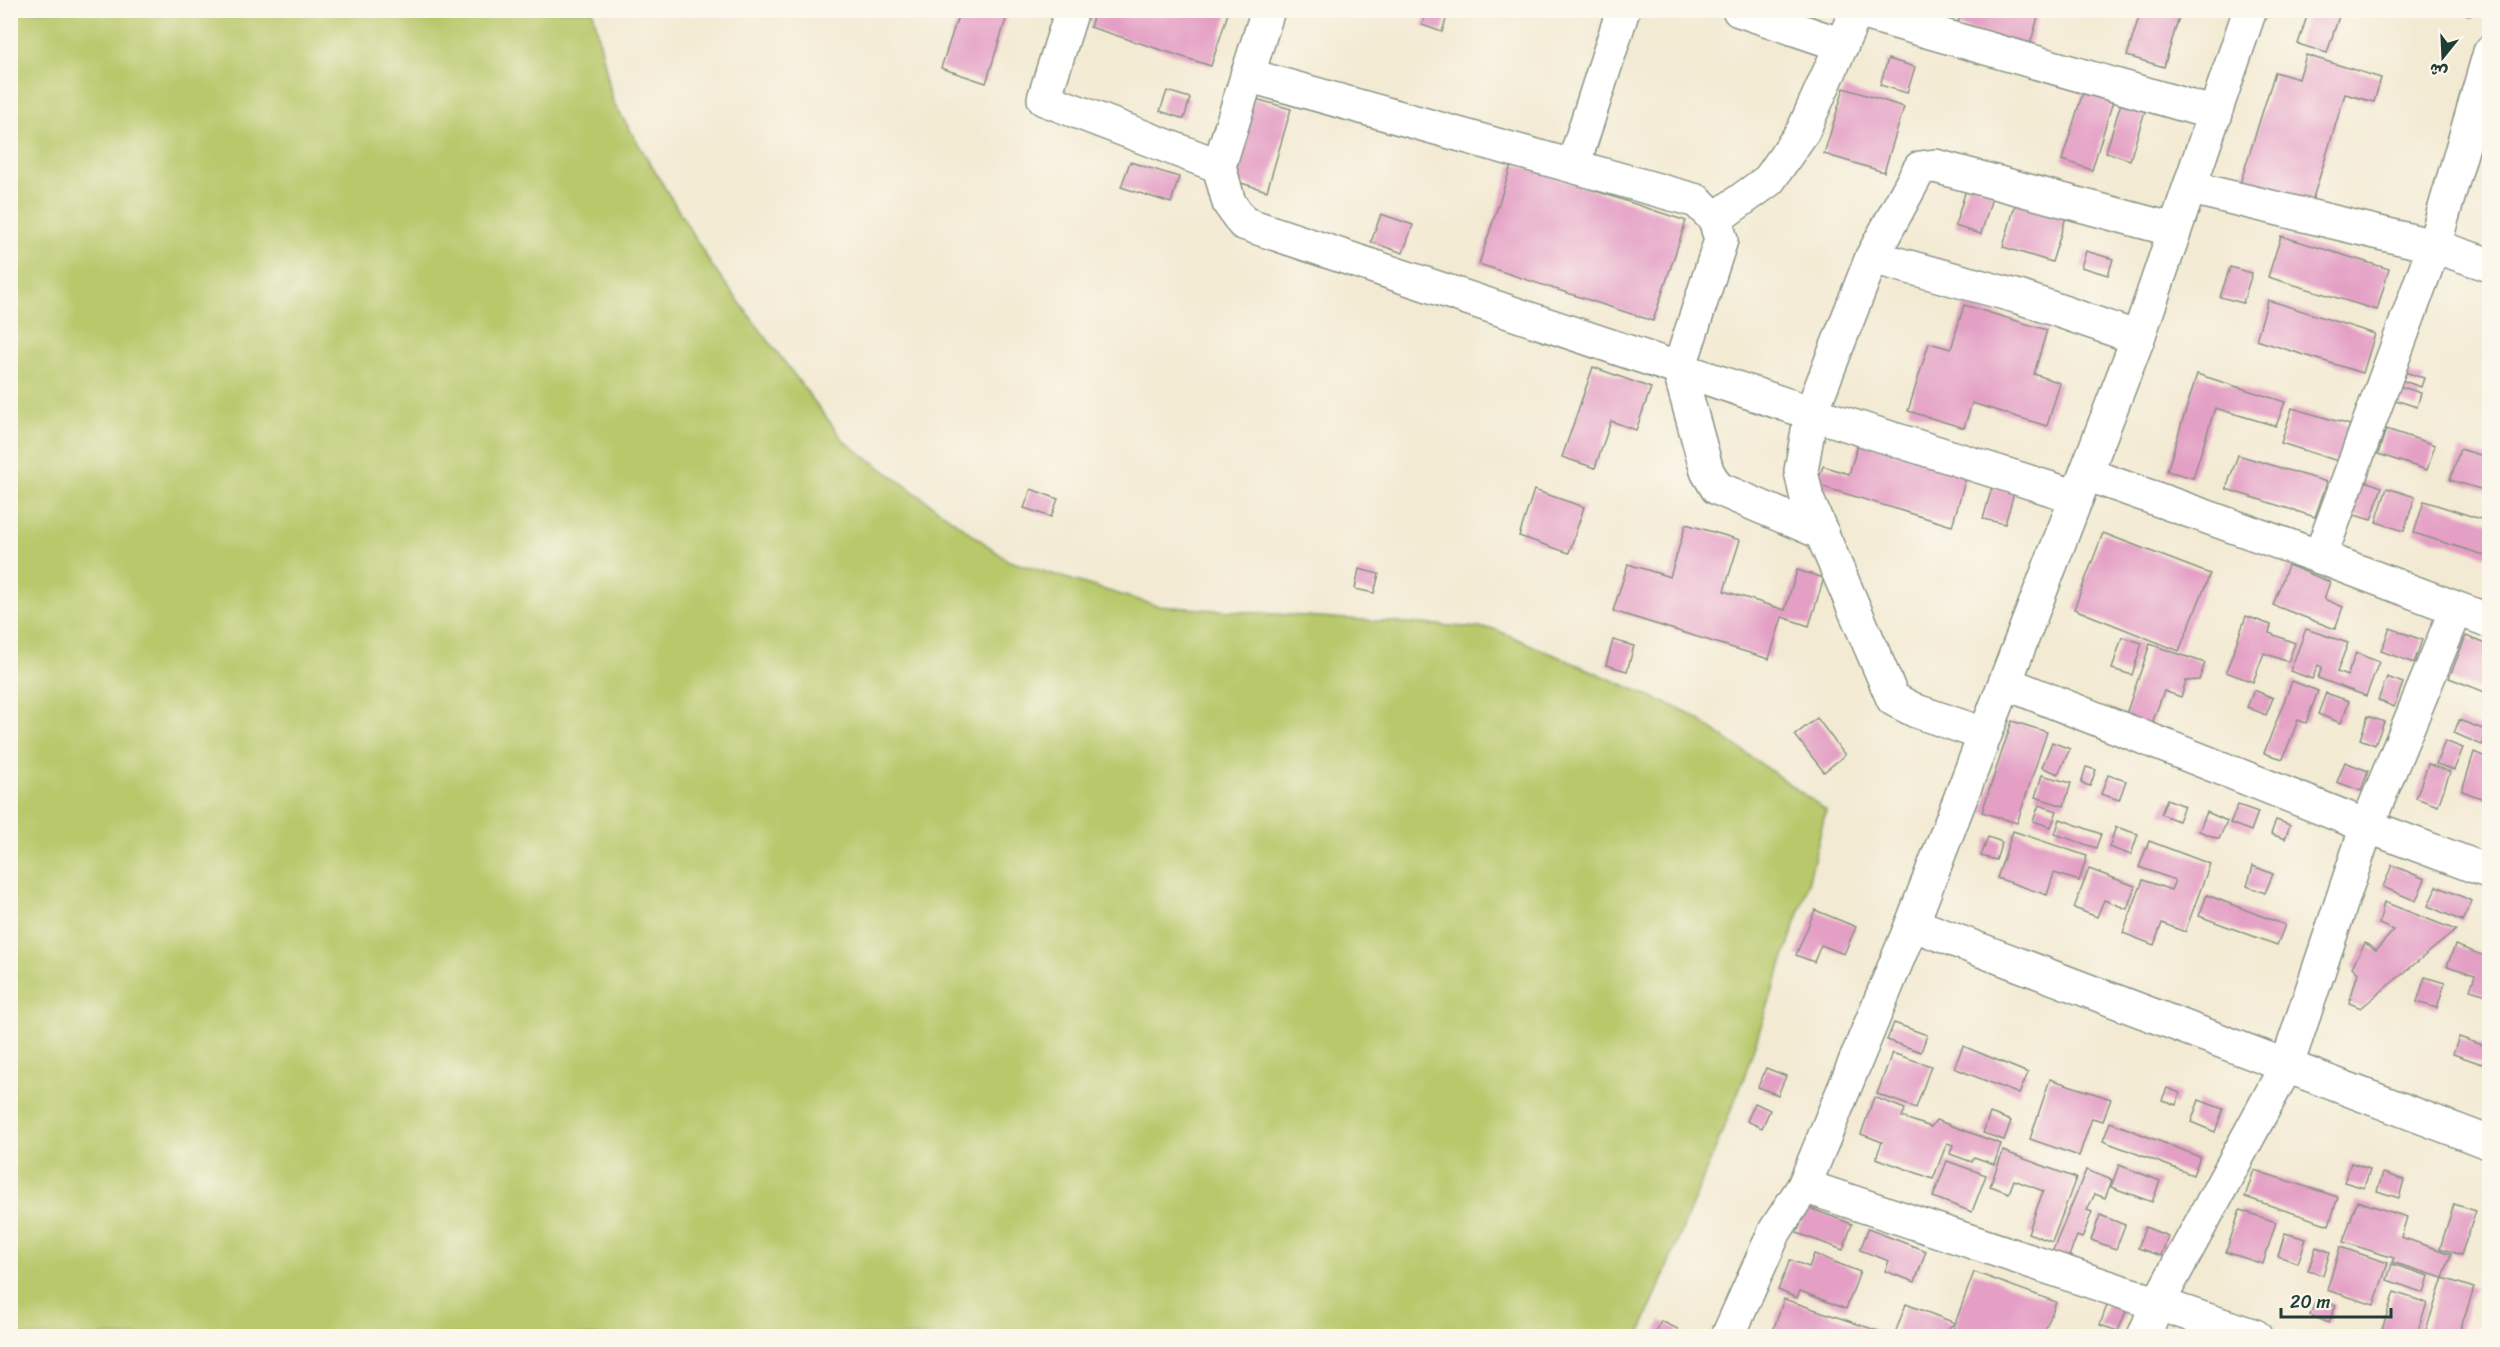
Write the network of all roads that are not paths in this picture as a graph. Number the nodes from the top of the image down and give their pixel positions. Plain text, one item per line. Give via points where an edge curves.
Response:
1 (1072, 10) edge
2 (1268, 10) edge
3 (1623, 10) edge
4 (1740, 10) edge
5 (2250, 10) edge
6 (1857, 11) edge
7 (1842, 45) junction
8 (2490, 52) edge
9 (1247, 75) junction
10 (2216, 114) junction
11 (1219, 166) junction
12 (1573, 166) junction
13 (2191, 188) junction
14 (1715, 219) junction
15 (2174, 230) junction
16 (2434, 246) junction
17 (1872, 257) junction
18 (2490, 265) edge
19 (2138, 338) junction
20 (1679, 369) junction
21 (1811, 413) junction
22 (2082, 485) junction
23 (1822, 532) junction
24 (2320, 557) junction
25 (2456, 610) junction
26 (2490, 621) edge
27 (2006, 683) junction
28 (1984, 734) junction
29 (2367, 826) junction
30 (2490, 872) edge
31 (1912, 924) junction
32 (2287, 1065) junction
33 (2490, 1143) edge
34 (1804, 1186) junction
35 (2158, 1303) junction
36 (1728, 1336) edge
37 (2144, 1336) edge
38 (2255, 1336) edge

1 - 11 street via 1044,99
2 - 9 street
3 - 12 street
4 - 7 street
5 - 10 street
6 - 7 street
6 - 10 street
7 - 14 street via 1803,131 1769,180
8 - 16 street
9 - 11 street
9 - 12 street
10 - 13 street
11 - 20 street via 1229,203 1243,223
12 - 14 street via 1697,201
13 - 15 street
13 - 16 street
14 - 20 street via 1721,240
15 - 17 street via 1935,166 1920,168
15 - 19 street
16 - 18 street
16 - 24 street
17 - 19 street via 2019,297
17 - 21 street
19 - 22 street
20 - 21 street
20 - 23 street via 1707,471 1717,488
21 - 22 street
21 - 23 street via 1801,471 1807,499
22 - 24 street
22 - 27 street
23 - 28 street via 1893,699
24 - 25 street
25 - 26 street
25 - 29 street
27 - 28 street
27 - 29 street
28 - 31 street
29 - 30 street
29 - 32 street
31 - 32 street
31 - 34 street
32 - 33 street
32 - 35 street
34 - 35 street
34 - 36 street via 1775,1231
35 - 37 street
35 - 38 street

